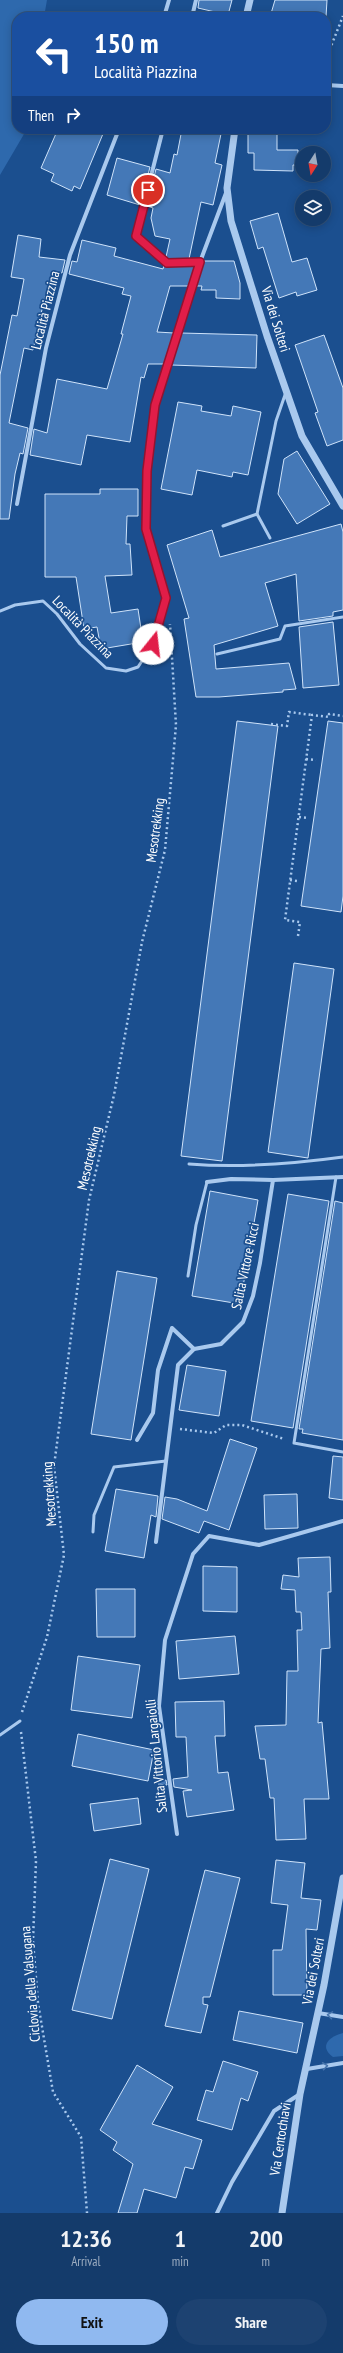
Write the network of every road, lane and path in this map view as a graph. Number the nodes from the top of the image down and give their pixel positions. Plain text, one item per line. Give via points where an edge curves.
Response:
1 (169, 0) edge
2 (196, 0) edge
3 (250, 0) edge
4 (165, 12) edge
5 (193, 12) edge
6 (247, 12) edge
7 (343, 16) edge
8 (331, 46) edge
9 (331, 85) edge
10 (343, 86) edge
11 (116, 134) edge
12 (162, 134) edge
13 (234, 134) edge
14 (227, 188) junction
15 (200, 262) junction
16 (286, 391) junction
17 (17, 504) dead end
18 (343, 506) edge
19 (257, 514) junction
20 (223, 526) dead end
21 (270, 538) dead end
22 (166, 598) junction
23 (0, 611) edge
24 (343, 617) edge
25 (217, 654) dead end
26 (312, 715) junction
27 (343, 716) edge
28 (271, 724) dead end
29 (306, 759) junction
30 (316, 760) dead end
31 (298, 817) junction
32 (308, 818) dead end
33 (290, 880) junction
34 (297, 881) dead end
35 (298, 936) dead end
36 (343, 1157) edge
37 (188, 1164) dead end
38 (336, 1177) junction
39 (343, 1177) edge
40 (272, 1180) junction
41 (207, 1182) joint
42 (188, 1276) dead end
43 (194, 1349) junction
44 (170, 1427) junction
45 (137, 1440) dead end
46 (294, 1443) junction
47 (343, 1452) edge
48 (166, 1461) junction
49 (343, 1521) edge
50 (93, 1532) dead end
51 (156, 1542) dead end
52 (20, 1720) junction
53 (0, 1734) edge
54 (177, 1834) dead end
55 (343, 1878) edge
56 (318, 2013) junction
57 (343, 2017) edge
58 (343, 2063) edge
59 (307, 2069) junction
60 (300, 2094) junction
61 (86, 2213) edge
62 (217, 2213) edge
63 (282, 2213) edge

1 - 4 street
2 - 5 street
3 - 6 street
7 - 8 path
9 - 10 street
11 - 17 street, Località Piazzina via 70,255 46,348
12 - 15 street via 136,236 167,263
13 - 14 street, Via dei Solteri
14 - 15 street
14 - 16 street, Via dei Solteri via 232,221
15 - 22 street via 155,405 147,471 146,529
16 - 18 street, Via dei Solteri via 302,436
16 - 19 lane via 276,421
19 - 20 lane
19 - 21 lane
22 - 23 lane, Località Piazzina via 153,644 138,667 126,671 106,668 80,644 57,614 43,602 14,605
22 - 52 path, Mesotrekking via 169,610 176,725 165,850 142,942 114,1095 89,1200 54,1466 64,1555 47,1637
24 - 25 lane via 285,626 280,639
26 - 27 path
26 - 28 path via 288,712 286,726
26 - 29 path
29 - 30 path
29 - 31 path
31 - 32 path
31 - 33 path
33 - 34 path
33 - 35 path via 285,920 300,922
36 - 37 lane via 221,1167
38 - 39 street
38 - 40 street
38 - 46 lane
40 - 41 street via 231,1179
40 - 43 street, Salita Vittore Ricci via 260,1263 253,1296 243,1322 221,1344
41 - 42 lane via 196,1225
43 - 44 street via 178,1365
43 - 45 street via 172,1328 158,1370 153,1413
44 - 46 path via 214,1434 226,1425 242,1425
44 - 48 street
46 - 47 lane
48 - 50 lane via 114,1467 94,1515
48 - 51 street
49 - 54 street, Salita Vittorio Largaiolli via 258,1545 209,1536 193,1554 165,1640 159,1706
52 - 53 lane
52 - 61 path, Ciclovia della Valsugana via 36,1861 33,1941 38,2003 52,2092 80,2137
55 - 56 street, Via dei Solteri
57 -> 56 street
56 - 59 street, Via dei Solteri
59 -> 58 street
59 - 60 street, Via Centochiavi
60 - 62 street via 274,2111 232,2182
60 - 63 street, Via Centochiavi

